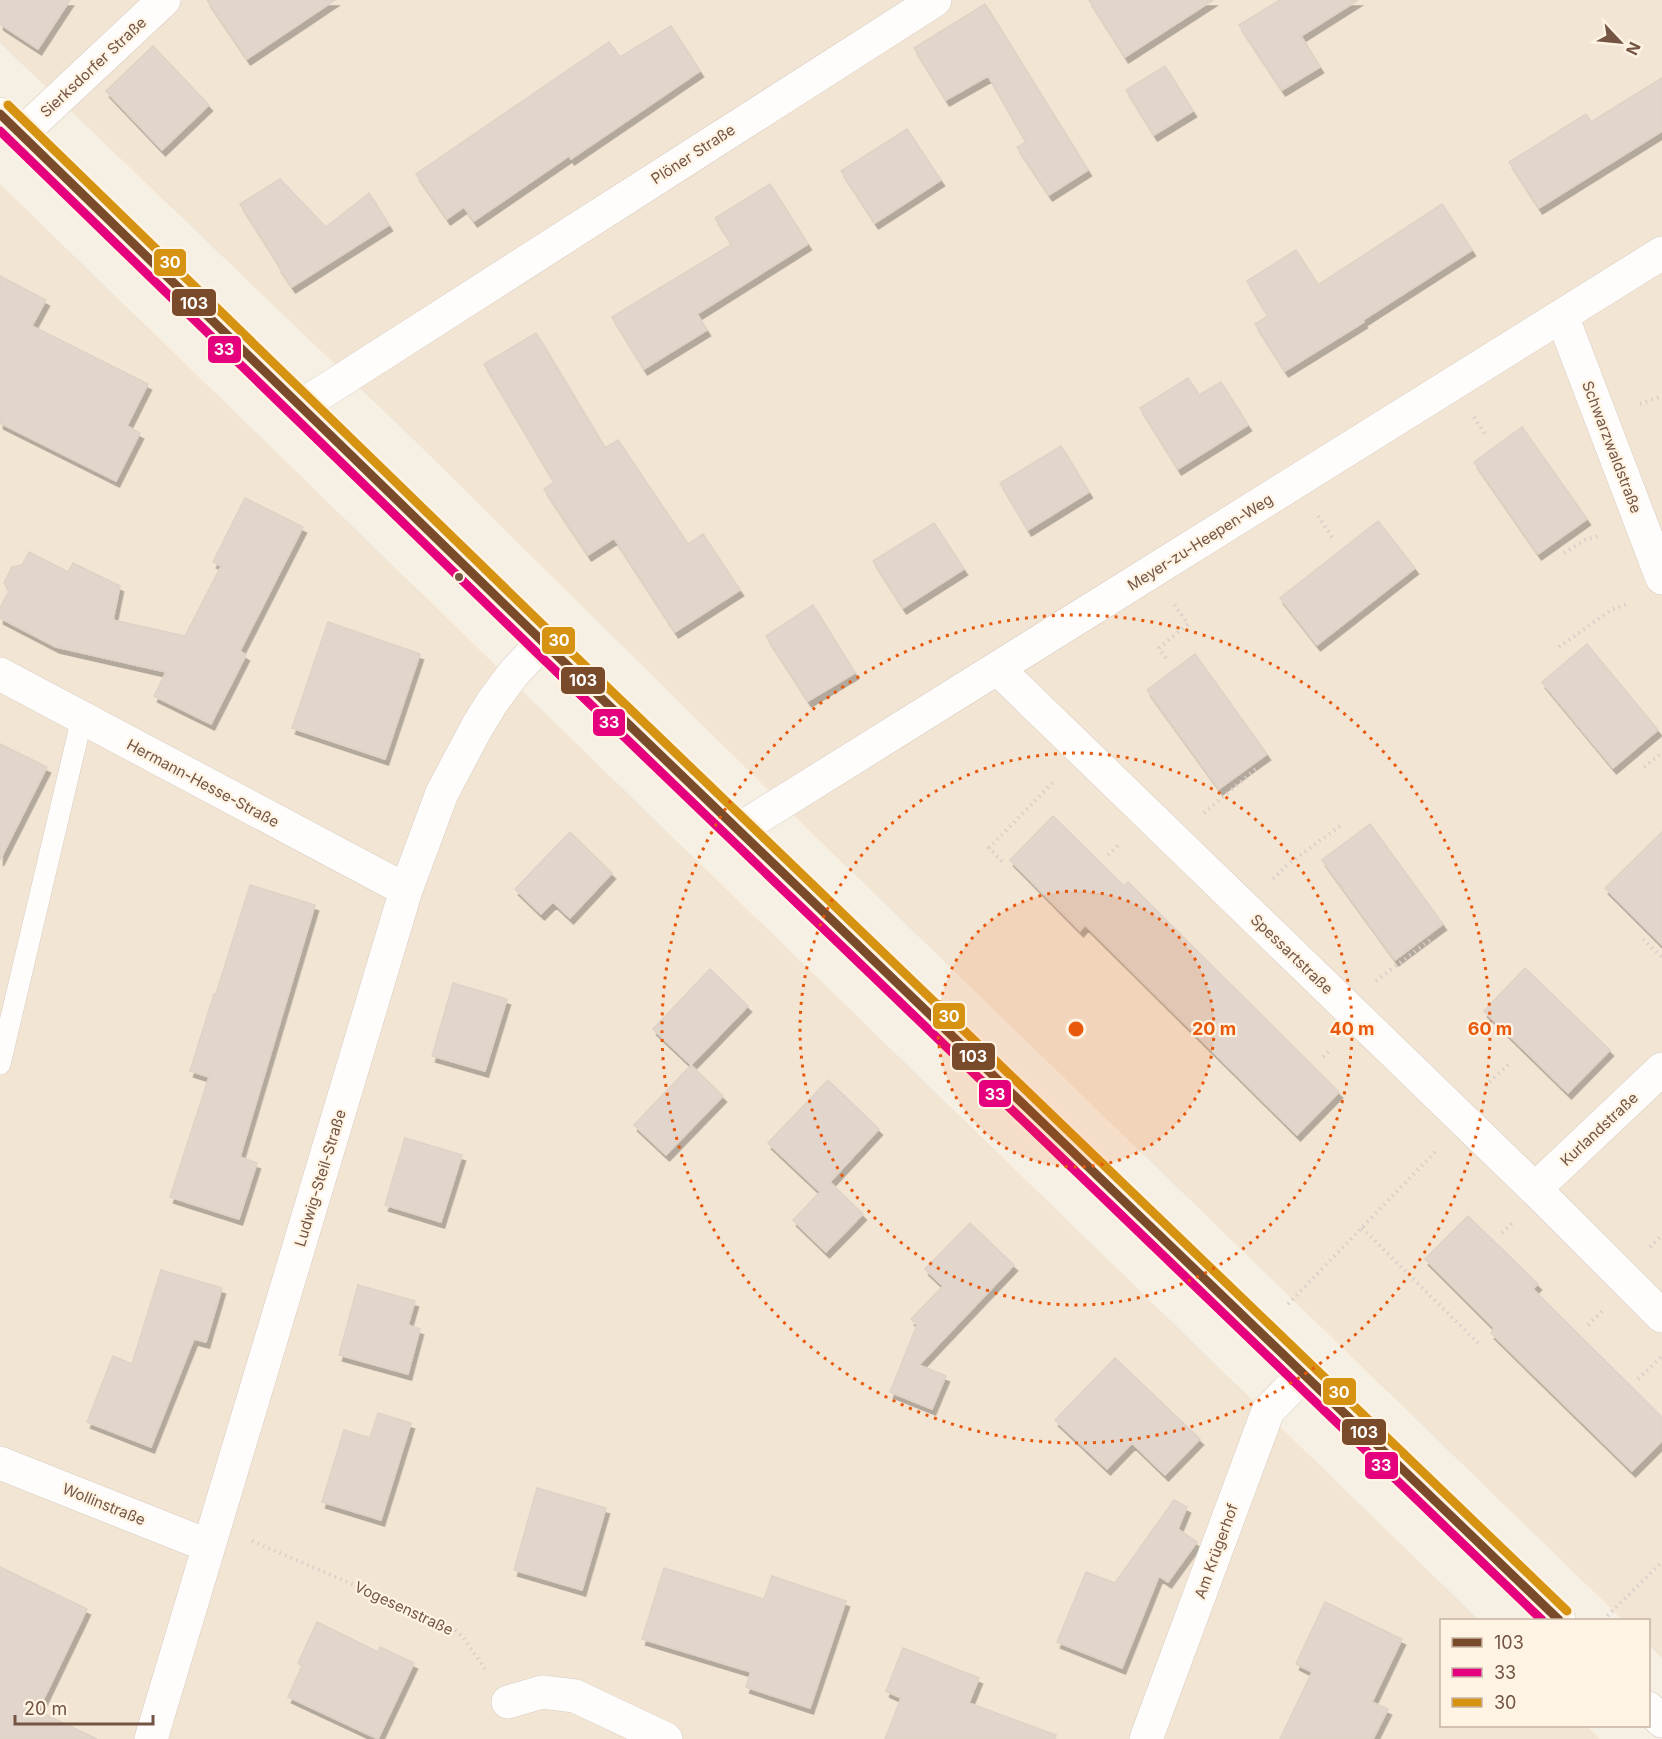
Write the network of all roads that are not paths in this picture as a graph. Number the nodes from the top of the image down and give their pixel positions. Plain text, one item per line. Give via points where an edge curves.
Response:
1 (164, 0) edge
2 (935, 0) edge
3 (11, 124) edge
4 (1662, 253) edge
5 (1562, 316) junction
6 (301, 406) junction
7 (1662, 578) edge
8 (543, 642) junction
9 (998, 669) junction
10 (0, 674) edge
11 (82, 718) junction
12 (738, 830) junction
13 (406, 890) junction
14 (0, 1064) edge
15 (1662, 1070) edge
16 (1535, 1190) junction
17 (1662, 1316) edge
18 (1303, 1375) junction
19 (0, 1463) edge
20 (212, 1536) junction
21 (1558, 1619) edge
22 (508, 1702) road end
23 (1650, 1710) edge
24 (1662, 1721) edge
25 (151, 1739) edge
26 (666, 1739) edge
27 (1146, 1739) edge

1 - 3 street, Sierksdorfer Straße
2 - 6 street, Plöner Straße
3 - 6 street
4 - 5 street, Meyer-zu-Heepen-Weg
5 - 7 street, Schwarzwaldstraße
5 - 9 street, Meyer-zu-Heepen-Weg
6 - 8 street
8 - 12 street
8 - 13 street, Ludwig-Steil-Straße via 506,683 477,727 442,793
9 - 12 street, Meyer-zu-Heepen-Weg
9 - 16 street, Spessartstraße
10 - 11 street, Hermann-Hesse-Straße
11 - 13 street, Hermann-Hesse-Straße
11 - 14 lane
12 - 18 street
13 - 20 street, Ludwig-Steil-Straße
15 - 16 street, Kurlandstraße
16 - 17 street, Spessartstraße
18 - 21 street
18 - 27 street, Am Krügerhof via 1268,1411
19 - 20 street, Wollinstraße
20 - 25 street, Ludwig-Steil-Straße
22 - 26 street via 542,1692 575,1696
23 - 24 street

